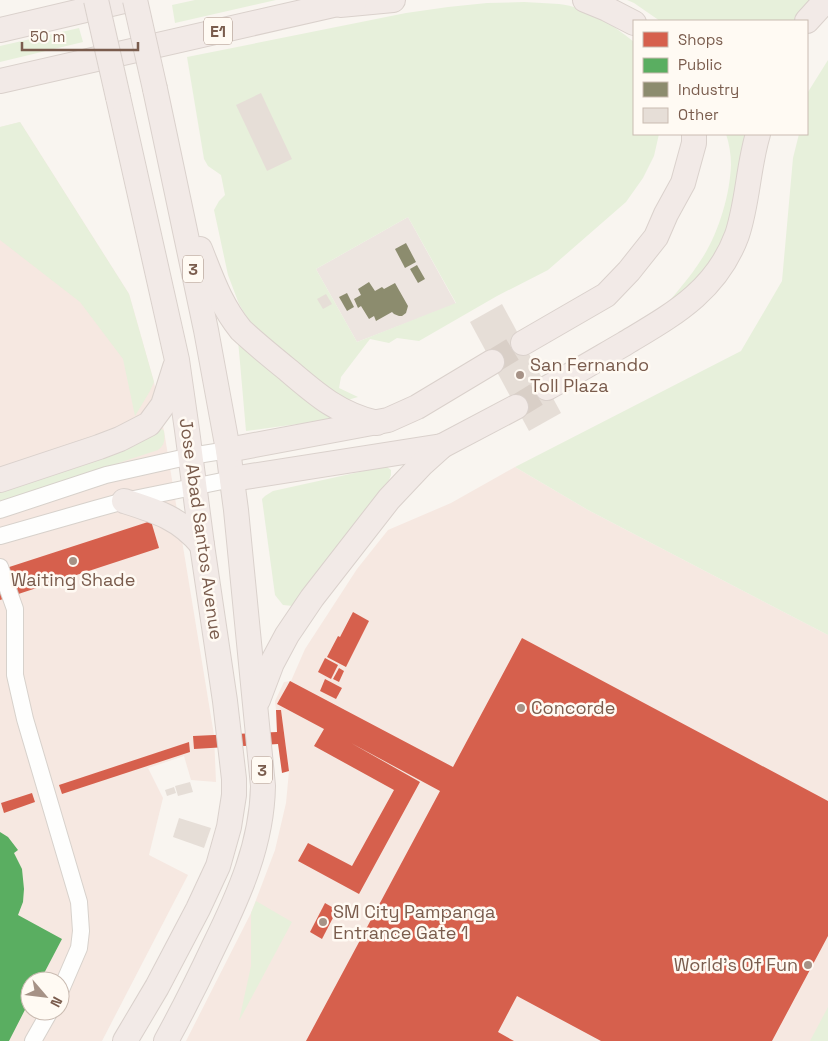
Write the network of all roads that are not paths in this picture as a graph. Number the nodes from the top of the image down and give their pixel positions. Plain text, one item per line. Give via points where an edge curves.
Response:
1 (96, 0) edge
2 (128, 0) edge
3 (135, 0) edge
4 (354, 0) edge
5 (392, 0) edge
6 (585, 0) edge
7 (826, 0) edge
8 (323, 7) junction
9 (808, 20) edge
10 (633, 22) edge
11 (0, 30) edge
12 (0, 82) edge
13 (694, 135) edge
14 (758, 135) edge
15 (174, 182) junction
16 (523, 343) tunnel mouth
17 (177, 360) junction
18 (492, 362) tunnel mouth
19 (548, 388) tunnel mouth
20 (516, 407) tunnel mouth
21 (377, 423) junction
22 (442, 446) junction
23 (228, 450) junction
24 (191, 456) junction
25 (232, 479) junction
26 (0, 480) edge
27 (195, 487) junction
28 (124, 501) junction
29 (0, 510) edge
30 (0, 536) edge
31 (202, 545) junction
32 (0, 567) edge
33 (256, 708) junction
34 (69, 971) edge
35 (157, 987) junction
36 (45, 1021) edge
37 (34, 1041) edge
38 (125, 1041) edge
39 (145, 1041) edge
40 (166, 1041) edge

1 - 17 highway, Jose Abad Santos Avenue / 3, bridge
2 - 11 highway
3 - 15 highway, Jose Abad Santos Avenue / 3, bridge
4 - 8 highway, E1
5 - 8 highway
6 - 10 highway
7 - 9 highway
8 - 12 highway, E1
13 - 16 highway via 683,183 656,237 629,271 606,295
14 - 19 highway via 737,235 707,286 663,321
15 - 21 highway via 219,298 232,320 330,404 361,420
15 - 23 highway, Jose Abad Santos Avenue / 3
17 - 24 highway, Jose Abad Santos Avenue / 3
17 - 26 highway via 163,405 149,424 99,447
18 - 21 highway via 417,408
20 - 22 highway
21 - 23 highway
22 - 25 highway
22 - 33 highway via 389,499 303,610 272,663
23 - 24 street
23 - 25 highway, Jose Abad Santos Avenue / 3
24 - 27 highway, Jose Abad Santos Avenue / 3
24 - 29 street via 106,475
25 - 27 street
25 - 33 highway, Jose Abad Santos Avenue / 3
27 - 28 street
27 - 31 highway, Jose Abad Santos Avenue / 3
28 - 30 street
28 - 31 highway via 171,518
31 - 35 highway, Jose Abad Santos Avenue / 3 via 226,701 234,779 232,812 218,866
32 - 34 street via 15,608 15,675 25,719 79,902 79,948
33 - 40 highway, Jose Abad Santos Avenue / 3 via 263,786 255,845 233,906
35 - 38 highway, Jose Abad Santos Avenue / 3
35 - 39 highway
36 - 37 street

